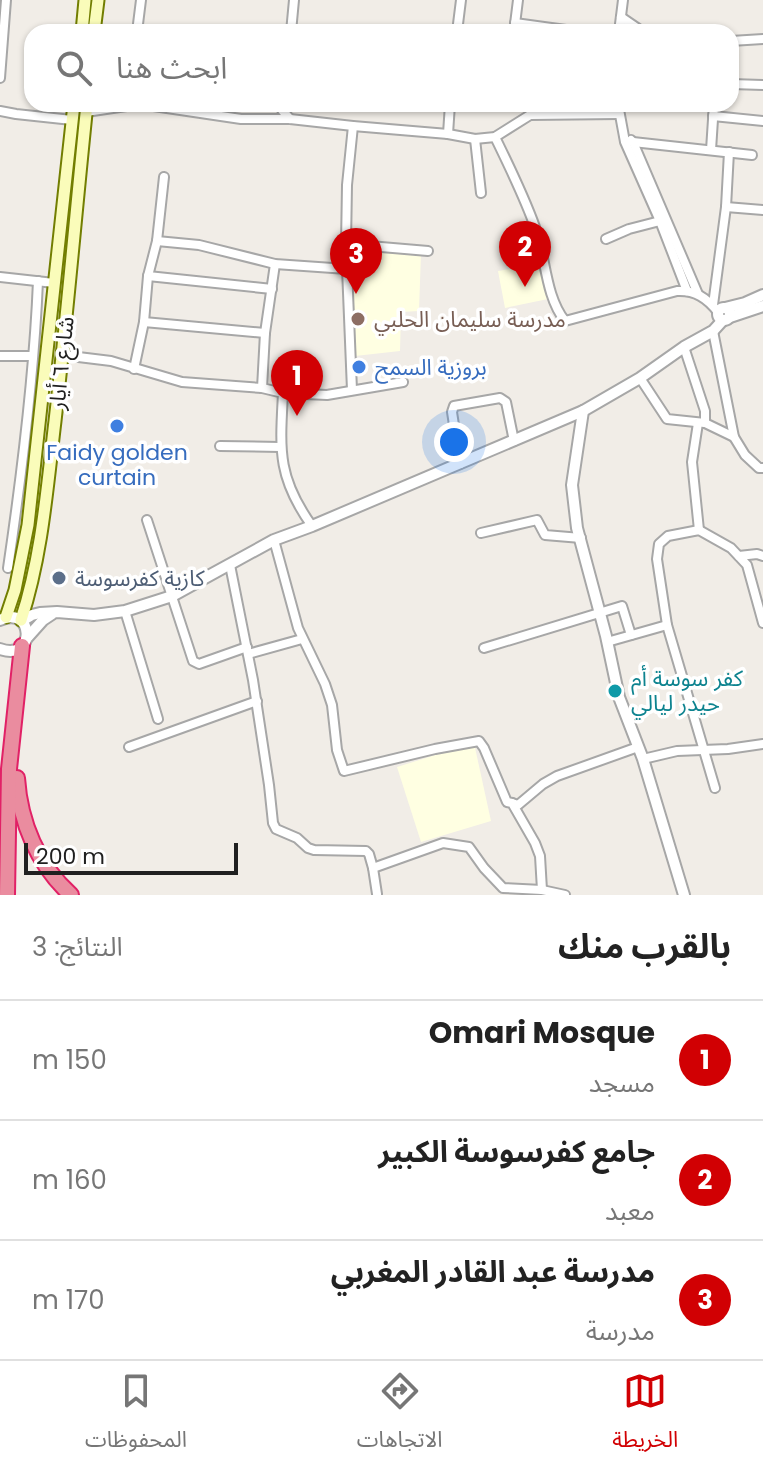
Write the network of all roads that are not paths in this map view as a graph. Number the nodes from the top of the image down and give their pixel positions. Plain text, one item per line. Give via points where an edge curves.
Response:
1 (6, 0) edge
2 (85, 0) edge
3 (98, 0) edge
4 (141, 0) edge
5 (294, 0) edge
6 (461, 0) edge
7 (518, 0) edge
8 (623, 0) edge
9 (621, 17) junction
10 (83, 24) edge
11 (95, 24) edge
12 (138, 24) edge
13 (292, 24) edge
14 (458, 24) edge
15 (515, 24) edge
16 (620, 24) edge
17 (631, 24) edge
18 (763, 39) edge
19 (739, 40) edge
20 (0, 78) edge
21 (739, 84) edge
22 (763, 85) edge
23 (0, 111) edge
24 (73, 112) edge
25 (87, 112) edge
26 (194, 112) edge
27 (284, 112) edge
28 (449, 112) edge
29 (713, 112) edge
30 (619, 114) joint
31 (713, 116) junction
32 (290, 119) junction
33 (72, 120) junction
34 (763, 121) edge
35 (353, 126) junction
36 (448, 134) junction
37 (624, 134) junction
38 (495, 137) junction
39 (475, 139) junction
40 (633, 142) junction
41 (711, 150) junction
42 (729, 152) junction
43 (752, 155) dead end
44 (164, 177) dead end
45 (481, 193) dead end
46 (726, 207) junction
47 (763, 210) edge
48 (660, 221) junction
49 (60, 234) junction
50 (75, 236) junction
51 (606, 239) dead end
52 (157, 241) junction
53 (346, 244) junction
54 (428, 251) dead end
55 (275, 264) junction
56 (347, 269) junction
57 (148, 276) junction
58 (0, 277) edge
59 (38, 281) junction
60 (54, 283) junction
61 (272, 289) junction
62 (687, 291) junction
63 (698, 294) junction
64 (763, 295) edge
65 (763, 306) edge
66 (722, 312) junction
67 (144, 322) junction
68 (713, 331) junction
69 (265, 333) junction
70 (684, 347) junction
71 (62, 355) junction
72 (0, 356) edge
73 (33, 356) junction
74 (134, 369) junction
75 (640, 378) junction
76 (403, 382) dead end
77 (262, 388) junction
78 (352, 390) junction
79 (283, 393) junction
80 (583, 411) junction
81 (702, 423) junction
82 (734, 437) junction
83 (514, 441) junction
84 (220, 446) dead end
85 (280, 447) junction
86 (460, 464) junction
87 (763, 468) edge
88 (147, 520) dead end
89 (312, 526) junction
90 (699, 530) junction
91 (481, 533) dead end
92 (581, 538) junction
93 (274, 540) junction
94 (739, 556) junction
95 (763, 556) edge
96 (230, 565) junction
97 (8, 568) dead end
98 (172, 596) junction
99 (125, 611) junction
100 (57, 612) junction
101 (600, 612) junction
102 (3, 618) edge
103 (21, 621) junction
104 (763, 623) edge
105 (667, 625) junction
106 (631, 635) junction
107 (302, 639) junction
108 (607, 642) junction
109 (24, 643) junction
110 (484, 648) dead end
111 (0, 649) edge
112 (247, 651) junction
113 (19, 673) junction
114 (257, 701) junction
115 (158, 719) dead end
116 (763, 744) edge
117 (129, 747) dead end
118 (638, 747) junction
119 (703, 749) junction
120 (643, 759) junction
121 (715, 788) dead end
122 (512, 803) junction
123 (373, 868) junction
124 (542, 890) junction
125 (377, 894) edge
126 (7, 895) edge
127 (71, 895) edge
128 (565, 895) edge
129 (684, 895) edge

1 - 20 street
2 - 10 main road
3 - 11 main road
4 - 12 street
5 - 13 street
6 - 14 street
7 - 15 street
8 - 9 street
9 - 16 street
9 - 17 street
18 - 19 street
21 - 22 street
23 - 33 street
24 - 33 main road, شارع ٦ أيار
25 - 50 main road, شارع ٦ أيار
26 - 32 street
27 - 32 street
28 - 36 street
29 - 31 street
30 - 37 street
30 - 38 street via 530,115
31 - 34 street
31 - 41 street
32 - 35 street
33 - 49 main road, شارع ٦ أيار
35 - 36 street
35 - 53 street
36 - 39 street
37 - 40 street
37 - 48 street
38 - 39 street
38 - 62 street via 537,230 553,299 565,321
39 - 45 street
40 - 41 street
40 - 63 street
41 - 42 street
42 - 43 street
42 - 46 street
44 - 52 street
46 - 47 street
46 - 66 street
48 - 51 street
48 - 62 street
49 - 50 main road
49 - 60 main road, شارع ٦ أيار
50 - 71 main road, شارع ٦ أيار
52 - 55 street via 199,245
52 - 57 street
53 - 54 street
53 - 56 street
55 - 56 street
55 - 61 street
56 - 78 street
57 - 61 street
57 - 67 street
58 - 59 street
59 - 60 street
59 - 73 street
60 - 102 main road, شارع ٦ أيار via 28,525 15,590
61 - 69 street
62 - 63 street
63 - 66 street
64 - 66 street
65 - 66 street
66 - 68 street
67 - 69 street
67 - 74 street
68 - 70 street
68 - 82 street
69 - 77 street
70 - 75 street
70 - 81 street via 705,411
71 - 74 street
71 - 103 main road, شارع ٦ أيار via 42,528
72 - 73 street
73 - 97 street
74 - 77 street via 182,382
75 - 80 street
75 - 81 street via 667,419
76 - 78 street
77 - 79 street
78 - 79 street
79 - 85 street
80 - 83 street
80 - 92 street via 572,485
81 - 82 street
81 - 90 street via 692,462
82 - 87 street via 745,455
83 - 86 street
83 - 86 street via 504,399 454,406
84 - 85 street
85 - 89 street via 296,504
86 - 89 street
88 - 98 street
89 - 93 street
90 - 94 street
90 - 105 street via 668,536 659,544
91 - 92 street via 537,520 545,535
92 - 101 street
93 - 96 street
93 - 107 street
94 - 95 street
94 - 104 street via 747,565
96 - 98 street
96 - 112 street
98 - 99 street
98 - 112 street via 196,663
99 - 100 street
99 - 115 street
100 - 103 street
100 - 109 street
101 - 106 street via 622,606
101 - 108 street
101 - 110 street
102 - 103 street
103 - 109 street via 27,630
105 - 106 street
105 - 119 street
106 - 108 street
107 - 112 street
107 - 122 street via 329,694 344,771 479,741
108 - 118 street via 619,697
109 - 111 street via 14,651
109 - 113 highway
112 - 114 street
113 - 126 highway via 9,769
113 - 127 highway via 17,768 23,815 38,854
114 - 117 street
114 - 123 street via 276,829 314,850 366,851
116 - 119 street
118 - 120 street
118 - 122 street via 557,776 518,805
119 - 120 street
119 - 121 street
120 - 129 street
122 - 124 street via 540,856
123 - 124 street via 443,843 469,847 503,888
123 - 125 street
124 - 128 street

